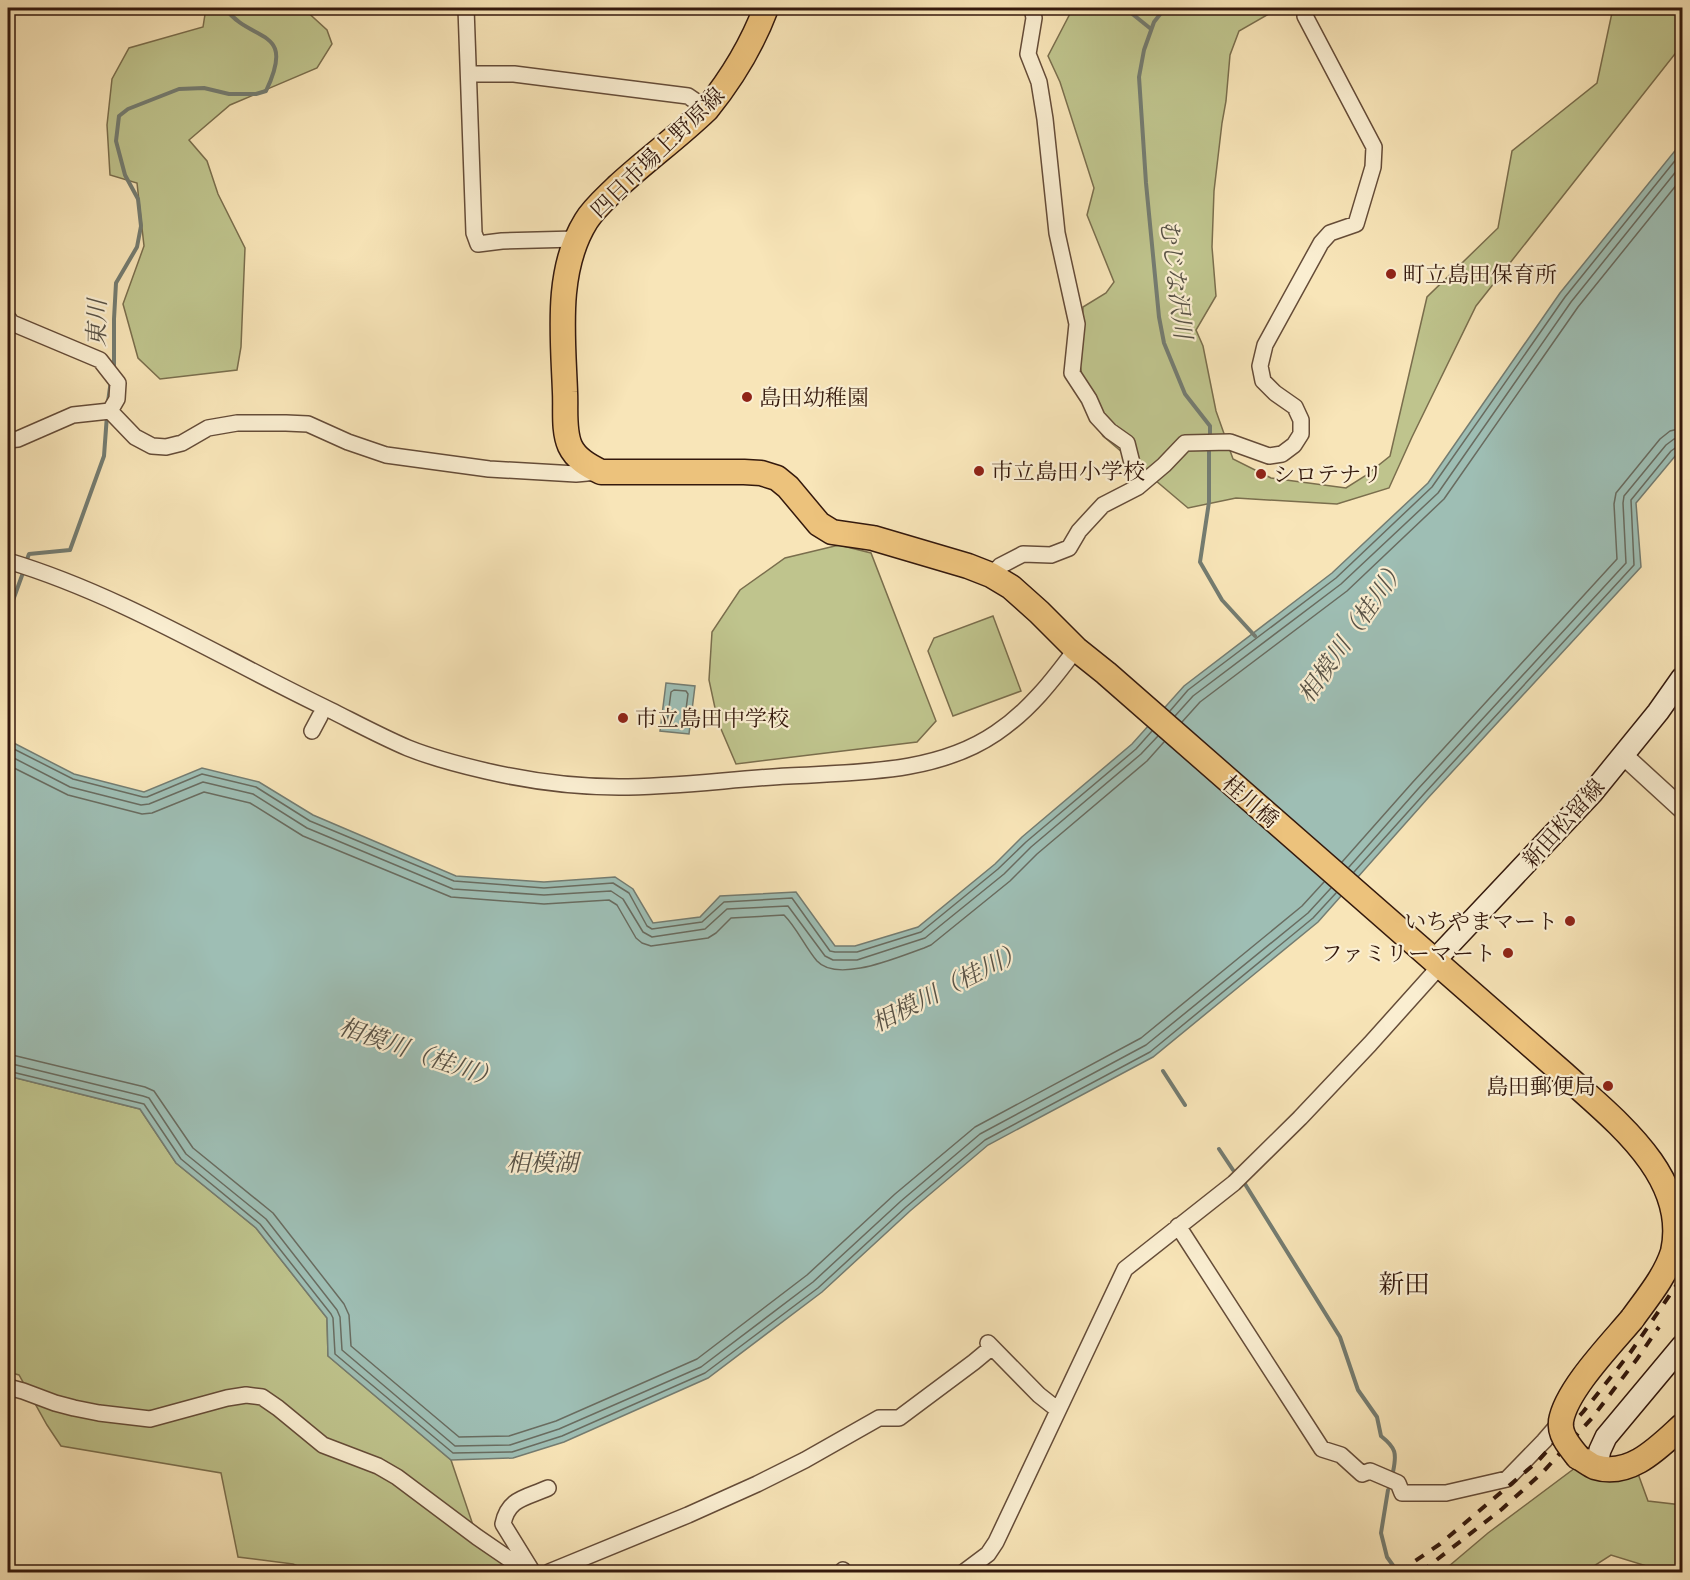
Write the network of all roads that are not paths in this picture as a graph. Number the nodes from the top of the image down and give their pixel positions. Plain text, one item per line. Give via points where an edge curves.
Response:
1 (466, 8) edge
2 (765, 8) edge
3 (1032, 8) edge
4 (1307, 8) edge
5 (469, 74) junction
6 (707, 109) junction
7 (576, 239) junction
8 (8, 318) edge
9 (110, 411) junction
10 (8, 440) edge
11 (601, 472) junction
12 (1138, 487) junction
13 (8, 561) edge
14 (991, 575) junction
15 (1076, 649) junction
16 (1683, 678) edge
17 (320, 716) tunnel mouth
18 (312, 730) dead end
19 (1623, 755) junction
20 (1683, 809) edge
21 (1437, 964) junction
22 (1678, 1202) edge
23 (1178, 1226) junction
24 (1683, 1251) edge
25 (1683, 1346) edge
26 (8, 1387) edge
27 (1058, 1410) junction
28 (1683, 1426) edge
29 (1587, 1462) junction
30 (548, 1488) dead end
31 (531, 1572) edge
32 (549, 1572) edge
33 (964, 1572) edge

1 - 5 street
2 - 6 main road, 四日市場上野原線 via 741,62
3 - 12 street via 1028,54 1039,82 1057,233 1077,324 1072,373 1097,417 1127,443
4 - 12 street via 1305,16 1374,147 1373,167 1356,224 1330,233 1321,243 1264,345 1260,366 1263,381 1294,407 1301,420 1301,434 1288,450 1269,456 1230,442 1185,443
5 - 6 street via 514,74 688,96
5 - 7 street via 474,233 478,244
6 - 7 main road, 四日市場上野原線 via 603,201
7 - 11 main road, 四日市場上野原線 via 564,302 567,432 576,455
8 - 9 street via 100,360 118,383 117,399
9 - 10 street via 73,415
9 - 11 street via 135,437 152,446 182,443 208,428 237,423 308,424 386,455 489,469
11 - 14 main road via 760,473 777,478 819,524 832,531 884,541
12 - 14 street via 1103,505 1069,548 1051,555 1023,554
13 - 15 street via 144,616 409,748 487,771 562,783 619,787 870,771 947,757 997,733 1026,709
14 - 15 main road via 1040,612
15 - 21 main road, 桂川橋
16 - 19 main road, 新田松留線
17 - 18 street
19 - 20 street
19 - 21 main road, 新田松留線
21 - 22 main road via 1615,1120 1658,1166
21 - 23 street via 1370,1044 1300,1118 1234,1183
22 - 29 main road, bridge via 1676,1239 1665,1271 1566,1404 1561,1423 1564,1437
23 - 24 street via 1322,1449 1341,1455 1362,1474 1370,1470 1398,1483 1402,1493 1446,1493 1507,1479 1608,1363 1656,1298
23 - 27 street via 1125,1269
25 - 29 main road
26 - 31 street via 74,1408 150,1419 227,1398 262,1397 323,1445 397,1477
27 - 32 street via 990,1345 974,1362 899,1418 879,1419 757,1484
27 - 33 street via 996,1542
28 - 29 main road via 1633,1465 1620,1468
30 - 31 street via 512,1503 503,1524

